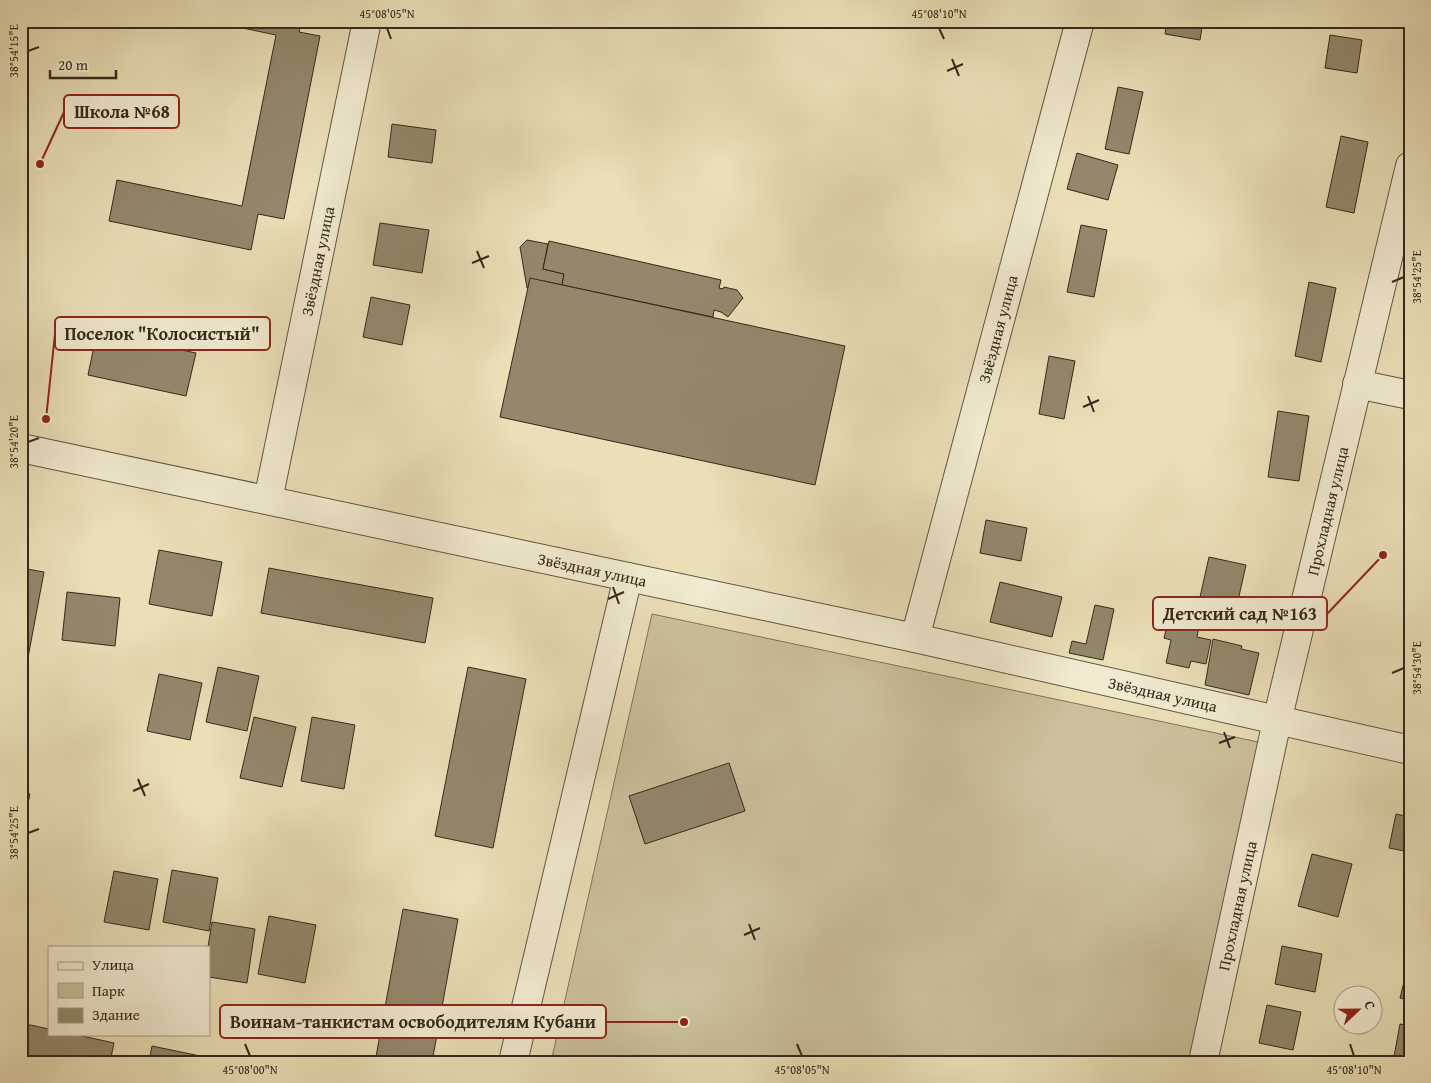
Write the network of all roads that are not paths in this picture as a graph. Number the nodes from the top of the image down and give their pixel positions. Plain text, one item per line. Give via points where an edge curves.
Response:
1 (367, 21) edge
2 (1080, 21) edge
3 (1410, 166) edge
4 (1358, 384) junction
5 (1410, 395) edge
6 (21, 448) edge
7 (268, 500) junction
8 (628, 577) junction
9 (915, 638) junction
10 (1277, 720) junction
11 (1410, 750) edge
12 (513, 1062) edge
13 (1203, 1062) edge

1 - 7 street, Звёздная улица
2 - 9 street, Звёздная улица
3 - 4 street, Прохладная улица
4 - 5 street
4 - 10 street, Прохладная улица
6 - 7 street, Звёздная улица
7 - 8 street, Звёздная улица
8 - 9 street, Звёздная улица
8 - 12 street
9 - 10 street, Звёздная улица
10 - 11 street, Звёздная улица
10 - 13 street, Прохладная улица

